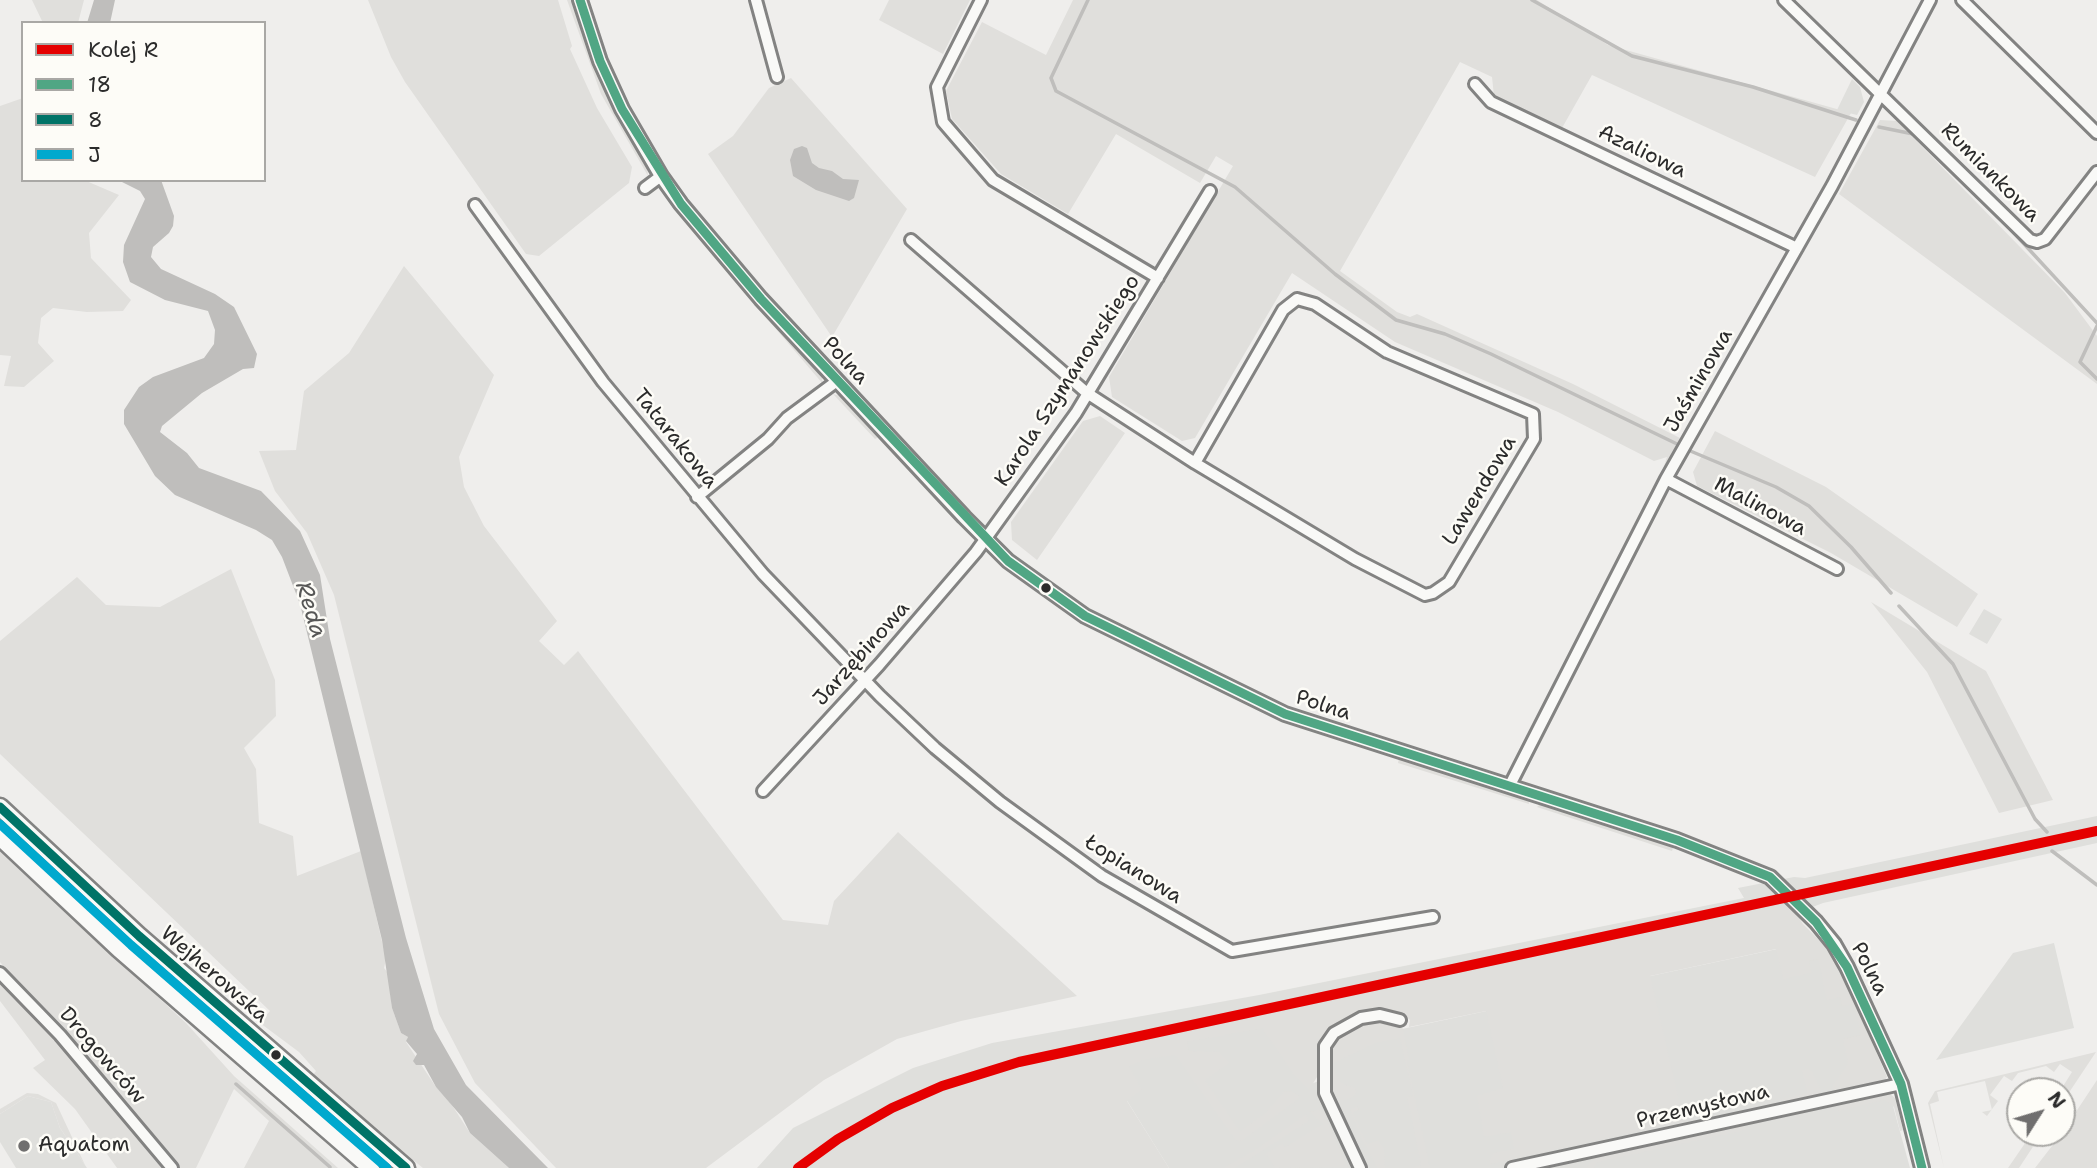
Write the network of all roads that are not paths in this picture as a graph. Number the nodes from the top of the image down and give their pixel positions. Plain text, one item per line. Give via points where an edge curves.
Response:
1 (580, 0) edge
2 (756, 0) edge
3 (981, 0) edge
4 (1784, 0) edge
5 (1930, 0) edge
6 (1962, 0) edge
7 (777, 77) dead end
8 (1475, 84) dead end
9 (1881, 92) junction
10 (2097, 133) edge
11 (2097, 172) edge
12 (661, 176) junction
13 (645, 188) dead end
14 (1210, 191) dead end
15 (475, 205) dead end
16 (911, 240) dead end
17 (1797, 248) junction
18 (1158, 278) junction
19 (837, 381) junction
20 (1087, 393) junction
21 (1195, 463) junction
22 (1666, 479) junction
23 (697, 497) junction
24 (985, 540) junction
25 (1837, 569) dead end
26 (864, 681) junction
27 (1510, 785) junction
28 (763, 791) dead end
29 (0, 807) edge
30 (0, 837) edge
31 (1433, 917) dead end
32 (0, 973) edge
33 (1400, 1020) dead end
34 (1901, 1084) junction
35 (1574, 1155) junction
36 (172, 1168) edge
37 (371, 1168) edge
38 (406, 1168) edge
39 (1360, 1168) edge
40 (1512, 1168) edge
41 (1577, 1168) edge
42 (1922, 1168) edge

1 - 12 street, Polna via 611,87
2 - 7 street
3 - 18 street, Karola Szymanowskiego via 937,87 943,122 993,180
4 - 9 street, Rumiankowa
5 - 9 street, Jaśminowa
6 - 10 street
8 - 17 street, Azaliowa via 1491,102
9 - 11 street, Rumiankowa via 2029,240 2045,239
9 - 17 street, Jaśminowa
12 - 13 street
12 - 19 street, Polna via 761,299
14 - 18 street, Karola Szymanowskiego
15 - 23 street, Tatarakowa via 603,382
16 - 20 street, Lawendowa
17 - 22 street, Jaśminowa
18 - 20 street, Karola Szymanowskiego
19 - 23 street
19 - 24 street, Polna
20 - 21 street, Lawendowa
20 - 24 street, Karola Szymanowskiego
21 - 21 street, Lawendowa via 1283,310 1297,299 1315,304 1387,352 1532,414 1535,421 1534,439 1449,582 1424,595
22 - 25 street, Malinowa
22 - 27 street, Jaśminowa
23 - 26 street, Tatarakowa
24 - 26 street, Jarzębinowa
24 - 27 street, Polna via 1022,573 1085,616 1239,694 1310,723
26 - 28 street, Jarzębinowa
26 - 31 street, Łopianowa via 1000,802 1082,862 1232,951
27 - 34 street, Polna via 1677,840 1770,877 1834,944
29 - 38 main road, Wejherowska via 139,936
30 - 37 main road, Wejherowska via 119,949
32 - 36 street, Drogowców via 60,1035
33 - 39 street via 1371,1017 1348,1024 1325,1046 1325,1093
34 - 35 street, Przemysłowa
34 - 42 street, Polna
35 - 40 street, Przemysłowa
35 - 41 street

